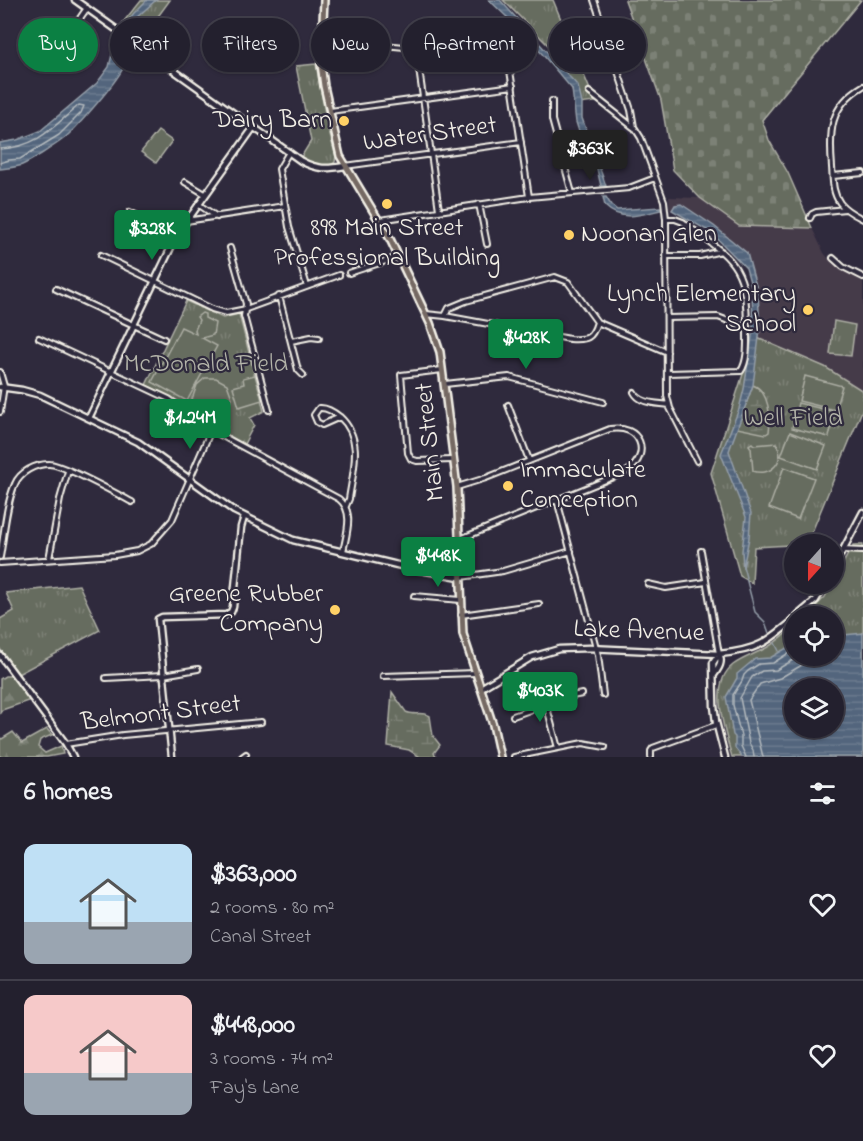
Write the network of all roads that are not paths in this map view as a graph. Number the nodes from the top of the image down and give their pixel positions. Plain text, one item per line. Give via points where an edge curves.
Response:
1 (75, 0) edge
2 (324, 0) edge
3 (594, 0) edge
4 (87, 8) junction
5 (80, 18) edge
6 (323, 18) edge
7 (323, 72) edge
8 (420, 72) edge
9 (511, 72) edge
10 (513, 86) junction
11 (863, 86) edge
12 (589, 92) dead end
13 (424, 98) junction
14 (552, 101) dead end
15 (330, 111) junction
16 (254, 127) junction
17 (634, 127) junction
18 (521, 142) junction
19 (289, 152) junction
20 (432, 154) junction
21 (345, 166) junction
22 (863, 173) edge
23 (833, 176) junction
24 (655, 178) junction
25 (186, 182) dead end
26 (572, 193) junction
27 (205, 194) junction
28 (529, 197) junction
29 (198, 204) junction
30 (479, 204) junction
31 (285, 206) junction
32 (846, 209) junction
33 (439, 210) junction
34 (130, 212) dead end
35 (218, 217) junction
36 (810, 218) dead end
37 (666, 219) junction
38 (863, 219) edge
39 (380, 220) junction
40 (186, 221) junction
41 (177, 235) junction
42 (487, 244) dead end
43 (230, 248) dead end
44 (721, 250) junction
45 (101, 255) dead end
46 (666, 256) junction
47 (399, 257) junction
48 (833, 258) dead end
49 (349, 273) dead end
50 (339, 275) dead end
51 (863, 277) edge
52 (154, 281) junction
53 (308, 286) junction
54 (56, 290) dead end
55 (279, 296) junction
56 (246, 309) junction
57 (426, 314) junction
58 (445, 316) junction
59 (667, 318) junction
60 (597, 322) junction
61 (132, 326) junction
62 (747, 328) junction
63 (39, 338) dead end
64 (319, 338) dead end
65 (164, 339) dead end
66 (291, 342) junction
67 (667, 352) junction
68 (443, 370) junction
69 (0, 372) edge
70 (111, 372) junction
71 (668, 373) junction
72 (303, 375) dead end
73 (445, 384) junction
74 (2, 386) edge
75 (634, 392) dead end
76 (603, 402) dead end
77 (508, 405) dead end
78 (669, 405) junction
79 (269, 410) dead end
80 (0, 412) edge
81 (340, 417) junction
82 (89, 418) junction
83 (211, 430) junction
84 (453, 460) junction
85 (529, 460) junction
86 (697, 461) dead end
87 (68, 471) junction
88 (189, 478) junction
89 (457, 487) junction
90 (557, 500) junction
91 (132, 502) dead end
92 (346, 506) junction
93 (863, 512) edge
94 (244, 517) junction
95 (460, 539) junction
96 (844, 548) edge
97 (844, 550) edge
98 (570, 551) junction
99 (701, 551) dead end
100 (863, 551) edge
101 (343, 553) junction
102 (0, 557) edge
103 (49, 559) junction
104 (0, 562) edge
105 (460, 577) junction
106 (706, 582) junction
107 (648, 584) dead end
108 (819, 594) edge
109 (414, 596) dead end
110 (461, 600) junction
111 (539, 604) dead end
112 (809, 606) edge
113 (462, 615) junction
114 (784, 627) edge
115 (596, 648) junction
116 (719, 654) junction
117 (0, 655) edge
118 (2, 664) edge
119 (198, 669) dead end
120 (476, 673) junction
121 (163, 675) junction
122 (383, 676) dead end
123 (106, 678) dead end
124 (481, 688) junction
125 (582, 694) dead end
126 (603, 695) dead end
127 (546, 704) junction
128 (513, 716) dead end
129 (261, 722) dead end
130 (717, 725) junction
131 (169, 730) junction
132 (66, 744) junction
133 (605, 747) dead end
134 (558, 748) junction
135 (73, 757) edge
136 (171, 757) edge
137 (500, 757) edge
138 (514, 757) edge
139 (651, 757) edge
140 (725, 757) edge

1 - 4 street
2 - 6 main road, Main Street
3 - 17 street
4 - 5 street
4 - 16 street
7 - 15 main road, Main Street
8 - 13 street
9 - 10 street
10 - 13 street
10 - 18 street
11 - 23 street via 846,98 831,124
12 - 17 street
13 - 15 street
13 - 20 street
14 - 26 street via 552,120
15 - 21 main road, Main Street
16 - 19 street
16 - 27 street
17 - 24 street via 642,138
18 - 20 street, Water Street
18 - 28 street
19 - 21 street via 314,168
19 - 31 street via 279,169
20 - 21 street, Water Street
20 - 33 street
21 - 39 main road, Main Street
22 - 23 street
23 - 32 street via 836,197
24 - 26 street via 628,188
24 - 37 street
25 - 27 street
26 - 28 street
27 - 29 street
28 - 30 street
29 - 35 street
29 - 40 street
30 - 33 street
30 - 42 street
31 - 35 street
31 - 53 street
32 - 36 street via 816,212
32 - 38 street
33 - 39 street
34 - 41 street
35 - 40 street
37 - 44 street via 683,222
37 - 46 street
39 - 47 main road, Main Street
40 - 41 street
41 - 52 street
43 - 56 street
44 - 46 street via 700,256
44 - 62 street via 741,279
45 - 52 street
46 - 59 street
47 - 49 street
47 - 57 main road, Main Street
48 - 51 street
50 - 53 street
52 - 56 street via 212,309 226,313
52 - 61 street
53 - 55 street
54 - 61 street
55 - 56 street
55 - 66 street
56 - 79 street via 244,316
57 - 58 street
57 - 68 main road, Main Street
58 - 60 street via 584,340 594,334
58 - 60 street via 449,308 466,301 555,278 568,282
59 - 62 street via 718,317
59 - 67 street
60 - 67 street
61 - 65 street
61 - 70 street
62 - 71 street via 741,371
63 - 70 street
64 - 66 street
66 - 72 street
67 - 71 street
68 - 73 main road, Main Street
68 - 84 street via 401,375 408,453 417,461
69 - 74 street
70 - 82 street
70 - 83 street via 170,399
71 - 78 street
73 - 76 street via 509,377
73 - 84 main road, Main Street
74 - 80 street
74 - 82 street via 40,395
75 - 78 street via 641,400
77 - 85 street
78 - 86 street
81 - 81 street via 322,425 314,415 324,407
81 - 92 street via 353,433 356,449
82 - 88 street via 138,442
83 - 88 street
83 - 92 street
84 - 89 main road, Main Street
85 - 89 street
85 - 90 street via 610,429 621,428 635,435 641,449 634,466
87 - 91 street
87 - 102 street via 51,463 40,465 24,472 15,483
87 - 103 street
88 - 94 street
88 - 103 street via 172,520 151,544 115,555
89 - 95 main road, Main Street
90 - 95 street
90 - 98 street
92 - 101 street
93 - 96 street
94 - 101 street via 296,541
94 - 121 street via 233,608 229,614 159,618
95 - 105 main road, Main Street
97 - 100 street
98 - 105 street via 503,572
98 - 115 street
99 - 106 street
101 - 105 street
103 - 104 street
105 - 110 main road, Main Street
106 - 107 street via 666,588
106 - 116 street
108 - 112 street, Lake Avenue
109 - 110 street
110 - 113 main road, Main Street
111 - 113 street
113 - 120 main road, Main Street via 464,637
114 - 116 street, Lake Avenue via 760,646
115 - 116 street, Lake Avenue
115 - 124 street, Lake Avenue via 544,652
115 - 126 street
116 - 130 street via 719,668 714,675
117 - 118 street
118 - 132 street
119 - 121 street
120 - 122 street
120 - 124 main road, Main Street
121 - 123 street
121 - 131 street
124 - 137 main road, Main Street
125 - 127 street
127 - 128 street
127 - 134 street
129 - 131 street, Belmont Street
130 - 139 street via 653,748
130 - 140 street
131 - 132 street, Belmont Street
131 - 136 street
132 - 135 street
133 - 134 street via 586,743
134 - 138 street

